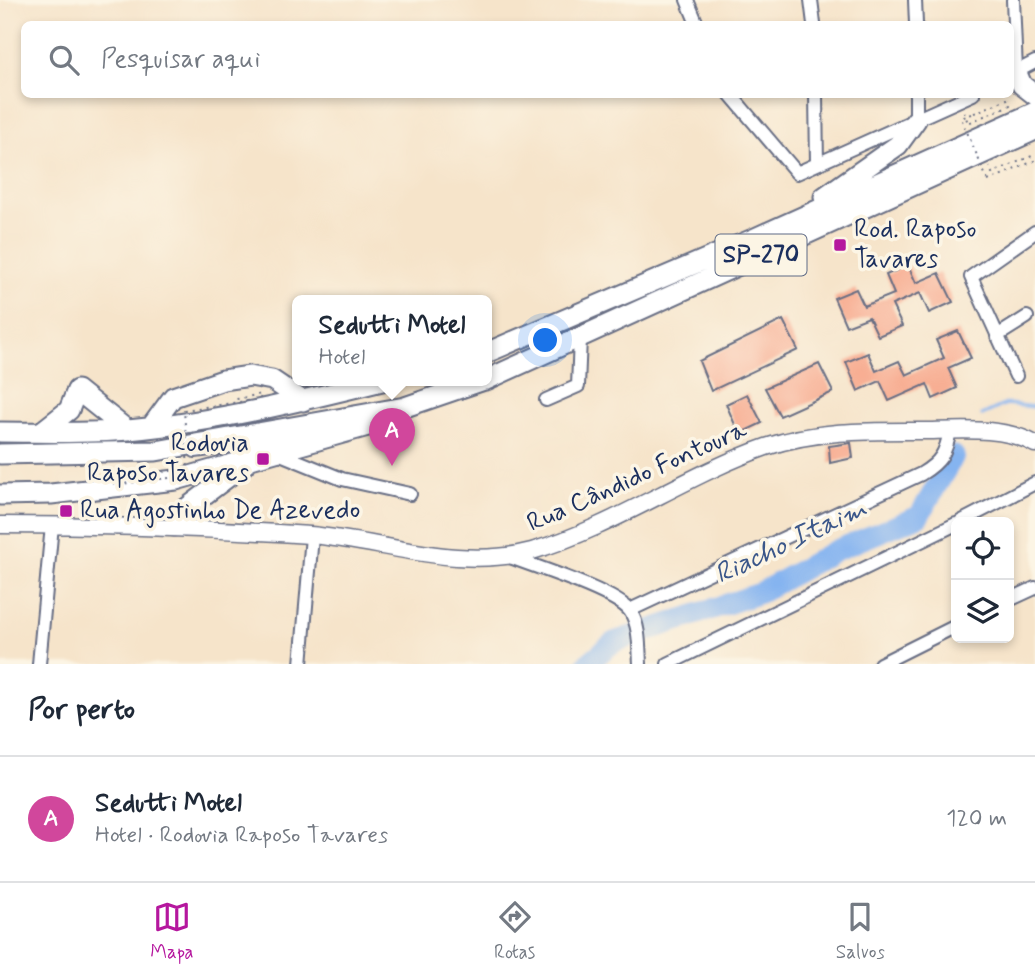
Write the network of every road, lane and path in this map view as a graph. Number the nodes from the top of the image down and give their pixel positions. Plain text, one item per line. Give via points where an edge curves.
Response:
1 (687, 0) edge
2 (811, 0) edge
3 (915, 0) edge
4 (1013, 0) edge
5 (695, 21) edge
6 (814, 21) edge
7 (916, 21) edge
8 (1013, 21) edge
9 (1035, 62) edge
10 (1014, 72) edge
11 (1014, 74) edge
12 (1035, 95) edge
13 (733, 98) edge
14 (816, 98) edge
15 (916, 98) edge
16 (964, 98) edge
17 (1035, 112) edge
18 (916, 120) junction
19 (968, 123) dead end
20 (1035, 130) edge
21 (984, 153) junction
22 (817, 164) junction
23 (820, 206) junction
24 (1035, 232) edge
25 (1027, 317) dead end
26 (997, 335) junction
27 (580, 338) junction
28 (492, 350) edge
29 (1016, 376) dead end
30 (492, 377) edge
31 (362, 386) edge
32 (467, 386) edge
33 (232, 400) dead end
34 (547, 400) dead end
35 (303, 401) junction
36 (405, 407) junction
37 (369, 426) junction
38 (151, 427) junction
39 (127, 430) junction
40 (950, 430) junction
41 (0, 432) edge
42 (41, 432) junction
43 (1035, 444) edge
44 (156, 451) junction
45 (278, 453) junction
46 (0, 454) edge
47 (247, 462) junction
48 (176, 477) dead end
49 (1035, 483) edge
50 (410, 494) dead end
51 (0, 495) edge
52 (970, 517) edge
53 (0, 525) edge
54 (52, 525) junction
55 (174, 526) junction
56 (951, 526) edge
57 (312, 536) junction
58 (507, 556) junction
59 (1033, 591) edge
60 (1014, 598) edge
61 (632, 616) junction
62 (951, 628) edge
63 (639, 663) edge
64 (39, 664) edge
65 (301, 664) edge
66 (668, 664) edge
67 (880, 664) edge

1 - 5 street
2 - 6 street
3 - 7 street
4 - 8 street
9 - 10 street
11 - 12 highway
13 - 22 street via 797,173
14 - 22 street
15 - 18 street
16 - 18 street
17 - 23 highway, SP-270
18 - 22 street
18 - 23 highway via 898,145 829,191
19 - 21 path, bridge via 1010,105 1007,99 961,118 988,181 1034,161 1032,156 992,173
20 - 21 highway, SP-270
21 - 27 highway, SP-270
23 - 28 highway, SP-270 via 741,245
24 - 26 street via 971,277
25 - 26 street
26 - 29 street
27 - 30 highway, SP-270
27 - 34 street via 578,386
31 - 35 highway
32 - 36 highway, SP-270
33 - 48 path, bridge via 261,394 260,399 184,410 188,469 115,477 114,485
35 - 38 highway
35 - 38 highway via 272,380 250,376 223,380 173,397
36 - 37 highway
36 - 44 highway, SP-270
37 - 44 street via 211,451
37 - 45 highway
38 - 39 highway
39 - 42 highway
39 - 42 highway via 77,390 69,410
40 - 43 main road, Rua Cândido Fontoura via 1010,435
40 - 58 main road, Rua Cândido Fontoura via 860,431 769,446 554,542
40 - 61 street via 939,464
41 - 42 highway
44 - 46 highway, SP-270
45 - 47 highway
45 - 50 street via 342,479
47 - 51 highway via 176,480
47 - 55 highway via 188,507
49 - 52 street
53 - 54 main road
54 - 55 main road
54 - 64 street
55 - 57 main road, Rua Cândido Fontoura
56 - 66 street
57 - 58 main road, Rua Cândido Fontoura via 433,554
57 - 65 street
58 - 61 street via 613,598
59 - 60 street
61 - 63 street
62 - 67 street

